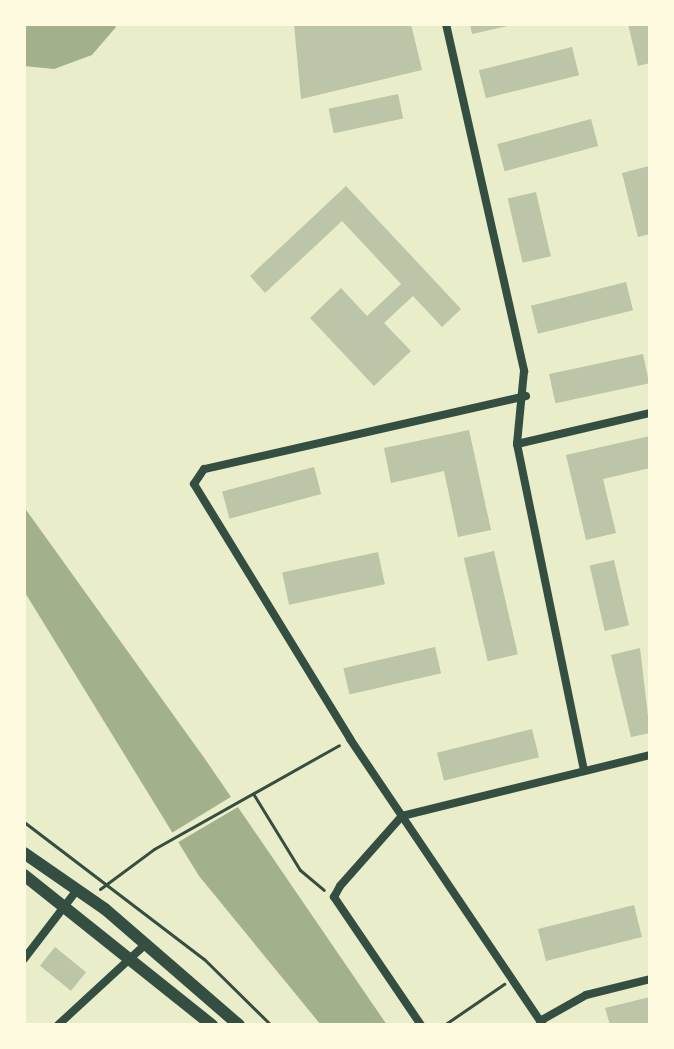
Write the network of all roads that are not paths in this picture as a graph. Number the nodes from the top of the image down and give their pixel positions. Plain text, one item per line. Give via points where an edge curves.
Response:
1 (446, 24) edge
2 (526, 396) junction
3 (650, 413) edge
4 (517, 444) junction
5 (650, 755) edge
6 (584, 771) junction
7 (402, 816) junction
8 (24, 853) edge
9 (24, 875) edge
10 (77, 890) junction
11 (67, 904) junction
12 (147, 943) junction
13 (133, 956) junction
14 (24, 959) edge
15 (650, 979) edge
16 (542, 1023) edge
17 (58, 1025) edge
18 (212, 1025) edge
19 (239, 1025) edge
20 (421, 1025) edge

1 - 2 street
2 - 4 street
2 - 7 street via 204,469 195,496
3 - 4 street
4 - 6 street
5 - 6 street
6 - 7 street
7 - 16 street
7 - 20 street via 334,897
8 - 10 main road
9 - 11 main road
10 - 11 street
10 - 12 main road
11 - 13 main road
11 - 14 street
12 - 13 street
12 - 19 main road
13 - 17 street
13 - 18 main road
15 - 16 street via 586,995

